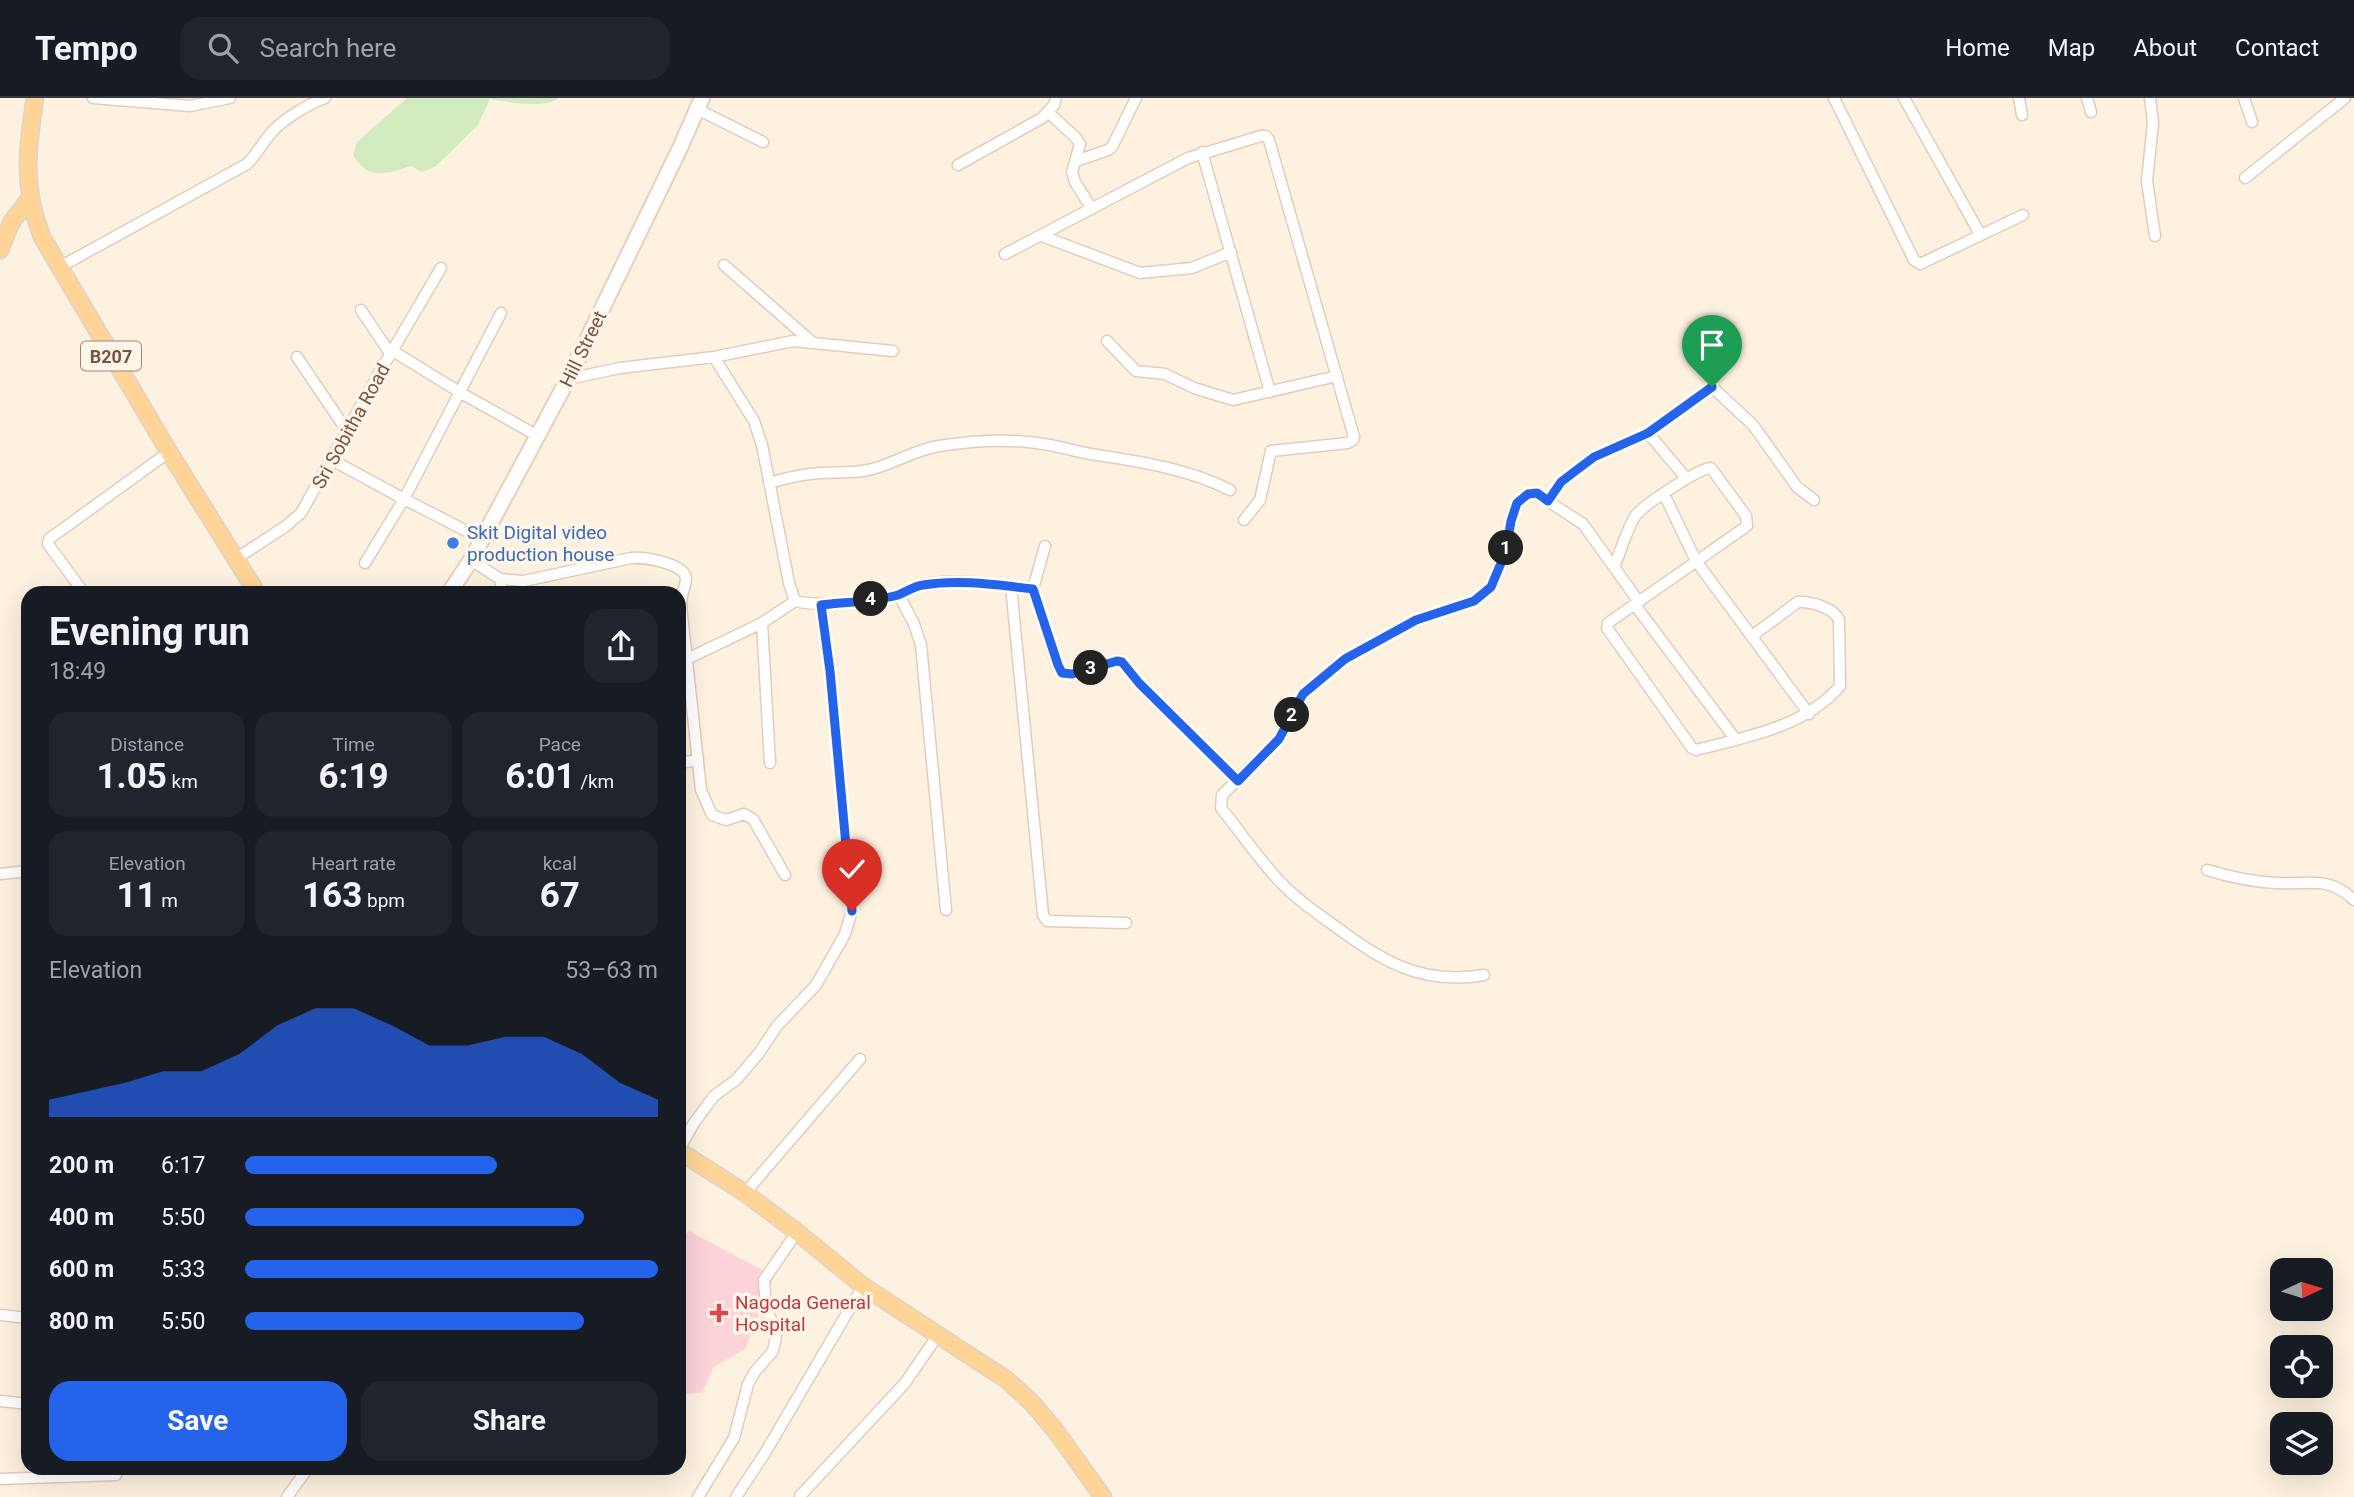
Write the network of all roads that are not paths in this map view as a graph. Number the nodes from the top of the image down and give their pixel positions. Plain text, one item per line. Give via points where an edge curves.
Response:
1 (35, 98) edge
2 (93, 98) edge
3 (229, 98) edge
4 (325, 98) edge
5 (1056, 98) edge
6 (1834, 98) edge
7 (1904, 98) edge
8 (2019, 98) edge
9 (2087, 98) edge
10 (2150, 98) edge
11 (2244, 98) edge
12 (2345, 98) edge
13 (1138, 100) edge
14 (699, 104) edge
15 (2091, 112) dead end
16 (1048, 113) junction
17 (2022, 115) dead end
18 (2252, 122) dead end
19 (763, 142) dead end
20 (1202, 152) junction
21 (1076, 161) junction
22 (958, 165) dead end
23 (2245, 178) dead end
24 (30, 198) junction
25 (1092, 209) junction
26 (2023, 215) dead end
27 (1980, 233) junction
28 (1042, 236) junction
29 (2155, 236) dead end
30 (0, 250) edge
31 (1231, 252) junction
32 (1006, 254) dead end
33 (723, 265) dead end
34 (58, 268) junction
35 (441, 268) dead end
36 (361, 310) dead end
37 (501, 313) dead end
38 (1107, 341) dead end
39 (813, 342) junction
40 (893, 351) dead end
41 (392, 353) junction
42 (297, 357) dead end
43 (714, 357) junction
44 (1337, 376) junction
45 (568, 379) junction
46 (1270, 392) junction
47 (461, 393) junction
48 (347, 431) junction
49 (1648, 433) junction
50 (538, 436) junction
51 (169, 452) junction
52 (332, 460) junction
53 (1686, 478) junction
54 (769, 483) junction
55 (1230, 490) dead end
56 (1664, 494) junction
57 (404, 499) junction
58 (1814, 500) dead end
59 (1548, 501) junction
60 (1244, 520) dead end
61 (482, 539) junction
62 (1045, 546) dead end
63 (234, 559) junction
64 (471, 560) junction
65 (1696, 561) junction
66 (365, 563) dead end
67 (1614, 567) junction
68 (500, 579) junction
69 (79, 586) edge
70 (252, 586) edge
71 (454, 586) edge
72 (501, 586) edge
73 (684, 586) edge
74 (1011, 586) junction
75 (1033, 589) junction
76 (899, 594) junction
77 (795, 601) junction
78 (1637, 603) junction
79 (821, 605) junction
80 (762, 623) junction
81 (1752, 636) junction
82 (686, 649) edge
83 (687, 659) junction
84 (686, 669) edge
85 (686, 699) edge
86 (1809, 714) junction
87 (1736, 740) junction
88 (698, 760) junction
89 (686, 762) edge
90 (770, 763) dead end
91 (1238, 781) junction
92 (2207, 870) dead end
93 (21, 872) edge
94 (0, 874) edge
95 (785, 875) dead end
96 (2354, 900) edge
97 (946, 910) dead end
98 (1126, 923) dead end
99 (1484, 975) dead end
100 (860, 1059) dead end
101 (686, 1137) edge
102 (686, 1155) edge
103 (745, 1193) junction
104 (797, 1232) junction
105 (863, 1286) junction
106 (0, 1315) edge
107 (21, 1317) edge
108 (938, 1335) junction
109 (0, 1401) edge
110 (21, 1403) edge
111 (116, 1475) dead end
112 (303, 1475) edge
113 (0, 1479) edge
114 (800, 1496) edge
115 (1101, 1496) edge
116 (287, 1497) edge
117 (698, 1497) edge
118 (736, 1497) edge

1 - 24 main road, B207 via 27,153
2 - 3 street via 190,106
4 - 34 street via 273,130 247,163
5 - 16 street
6 - 27 street via 1914,260 1928,262
7 - 27 street
8 - 17 street
9 - 15 street
10 - 29 street via 2153,123 2147,181
11 - 18 street
12 - 23 street
13 - 21 street via 1112,147
14 - 19 street
14 - 45 main road, Hill Street
16 - 21 street via 1077,139
16 - 22 street
20 - 25 street
20 - 31 street
20 - 44 street via 1266,136
21 - 25 street via 1073,178
24 - 30 main road via 11,223
24 - 34 main road, B207
25 - 28 street
26 - 27 street
28 - 31 street via 1140,273 1192,268
28 - 32 street
31 - 46 street
33 - 39 street
34 - 51 main road, B207
35 - 41 street, Sri Sobitha Road
36 - 41 street
37 - 47 street
38 - 46 street via 1136,371 1165,374 1233,400
39 - 40 street
39 - 43 street via 782,343
41 - 47 street
41 - 48 street, Sri Sobitha Road
42 - 48 street
43 - 45 street
43 - 54 street via 754,421
44 - 46 street
44 - 60 street via 1353,440 1271,451 1259,500
45 - 50 main road, Hill Street
47 - 50 street
47 - 57 street
48 - 52 street, Sri Sobitha Road
49 - 53 street
49 - 58 street via 1716,388 1754,425 1797,487
49 - 59 street via 1594,457 1561,482
50 - 61 main road, Hill Street
51 - 63 main road, B207
51 - 69 street via 49,539 48,544
52 - 57 street
52 - 63 street, Sri Sobitha Road via 301,513
53 - 56 street
53 - 65 street via 1711,468 1748,520 1747,526
54 - 55 street via 806,474 864,471 938,446 1001,440 1140,461
54 - 77 street
56 - 65 street
56 - 67 street via 1636,516
57 - 61 street
57 - 66 street
59 - 67 street via 1583,524
59 - 91 street via 1537,493 1517,503 1506,551 1491,587 1474,601 1416,620 1345,659 1303,694 1279,739
61 - 64 main road, Hill Street
62 - 75 street
63 - 70 main road, B207
64 - 68 street
64 - 71 main road, Hill Street
65 - 78 street
65 - 81 street
67 - 78 street
68 - 72 street
68 - 73 street via 524,581 643,557 679,568 686,578
74 - 75 street
74 - 76 street via 928,584
74 - 98 street via 1043,915 1046,921
75 - 91 street via 1062,673 1122,662
76 - 79 street
76 - 97 street via 921,645
77 - 79 street
77 - 80 street
78 - 87 street
78 - 87 street via 1608,623 1609,632 1692,748
79 - 101 street via 852,911 845,934 816,985 736,1080 714,1096
80 - 83 street
80 - 90 street
81 - 86 street
81 - 86 street via 1798,602 1835,613 1839,620 1840,686
82 - 83 street
83 - 84 street
85 - 88 street
86 - 87 street
88 - 89 street
88 - 95 street via 701,790 712,815 726,820 744,814 753,819
91 - 99 street via 1222,795 1222,808 1273,874 1303,903 1371,953 1401,968 1464,978
92 - 96 street via 2277,883 2320,882 2342,888
93 - 94 street
100 - 103 street
102 - 103 main road
103 - 104 main road
104 - 105 main road
104 - 117 street via 764,1280 766,1309 775,1328 774,1345 748,1384 734,1438
105 - 108 main road
105 - 118 street
106 - 107 street
108 - 114 street via 905,1383
108 - 115 main road via 1007,1380 1032,1403
109 - 110 street
111 - 113 street
112 - 116 street

